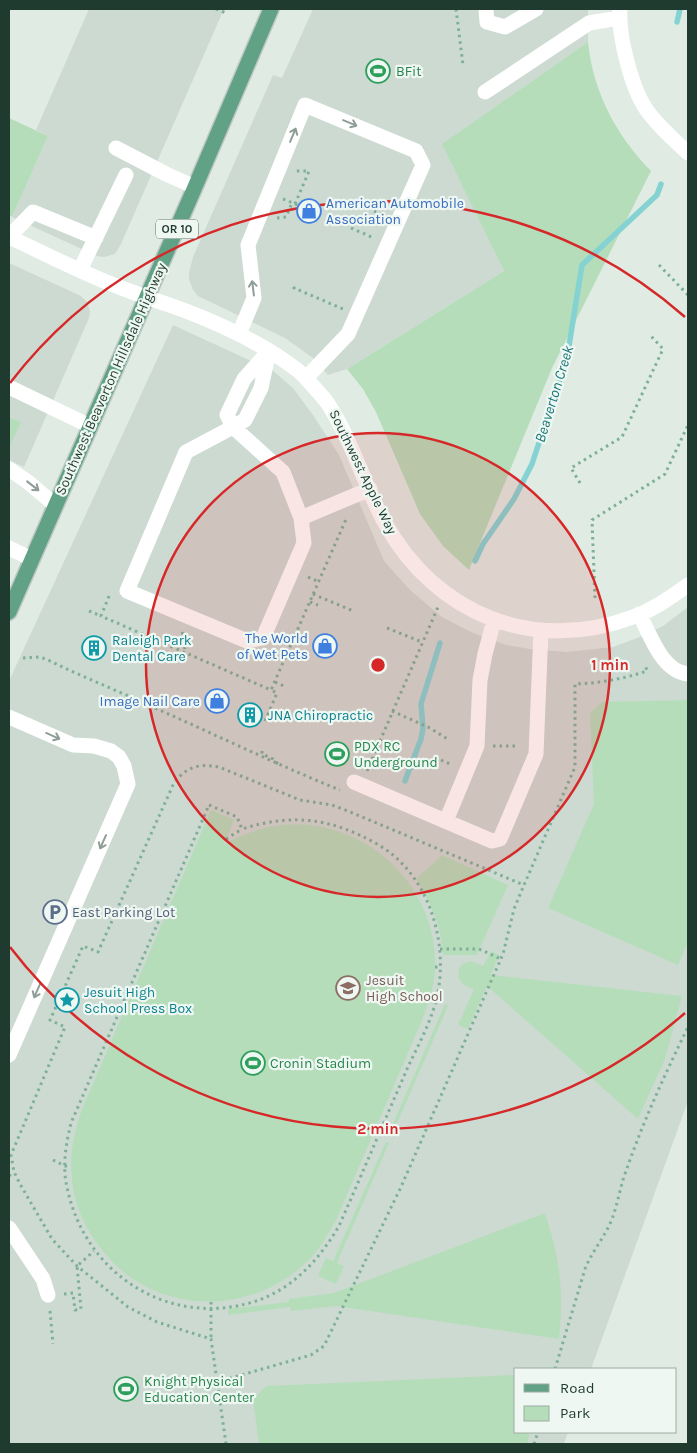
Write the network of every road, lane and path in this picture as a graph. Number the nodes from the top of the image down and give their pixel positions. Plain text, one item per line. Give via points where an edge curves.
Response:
1 (216, 9) edge
2 (271, 9) edge
3 (456, 9) edge
4 (486, 9) edge
5 (536, 9) edge
6 (226, 13) dead end
7 (619, 14) edge
8 (463, 65) dead end
9 (485, 92) dead end
10 (116, 148) dead end
11 (688, 153) edge
12 (277, 173) junction
13 (126, 175) dead end
14 (195, 187) junction
15 (295, 204) dead end
16 (351, 228) dead end
17 (9, 237) edge
18 (96, 238) junction
19 (388, 244) junction
20 (659, 265) dead end
21 (80, 270) junction
22 (295, 287) dead end
23 (688, 295) edge
24 (146, 297) junction
25 (331, 304) dead end
26 (239, 334) junction
27 (649, 334) dead end
28 (269, 352) junction
29 (306, 378) junction
30 (9, 387) edge
31 (688, 425) edge
32 (90, 426) junction
33 (233, 427) junction
34 (9, 470) edge
35 (580, 484) dead end
36 (370, 489) junction
37 (55, 505) junction
38 (346, 515) dead end
39 (301, 518) junction
40 (9, 548) edge
41 (32, 559) junction
42 (688, 584) edge
43 (444, 592) junction
44 (314, 594) junction
45 (109, 596) dead end
46 (595, 598) dead end
47 (310, 602) junction
48 (318, 605) dead end
49 (88, 611) dead end
50 (353, 611) dead end
51 (9, 612) edge
52 (640, 614) junction
53 (101, 616) junction
54 (189, 617) junction
55 (494, 620) junction
56 (387, 628) dead end
57 (541, 630) junction
58 (295, 637) junction
59 (302, 640) dead end
60 (422, 642) junction
61 (185, 653) junction
62 (23, 658) dead end
63 (185, 658) dead end
64 (645, 663) dead end
65 (688, 674) edge
66 (275, 682) junction
67 (258, 684) junction
68 (286, 687) dead end
69 (256, 688) dead end
70 (271, 690) junction
71 (392, 711) junction
72 (9, 717) edge
73 (265, 721) dead end
74 (449, 740) dead end
75 (488, 746) dead end
76 (524, 746) dead end
77 (262, 751) dead end
78 (279, 765) junction
79 (360, 781) junction
80 (446, 821) junction
81 (242, 829) junction
82 (226, 839) dead end
83 (524, 885) junction
84 (440, 949) junction
85 (501, 959) junction
86 (435, 967) dead end
87 (441, 967) junction
88 (688, 1027) edge
89 (9, 1055) edge
90 (53, 1160) dead end
91 (66, 1166) junction
92 (71, 1166) dead end
93 (14, 1172) junction
94 (9, 1176) edge
95 (9, 1228) edge
96 (94, 1252) junction
97 (76, 1266) junction
98 (73, 1294) dead end
99 (48, 1295) joint
100 (211, 1302) dead end
101 (211, 1309) junction
102 (212, 1339) junction
103 (53, 1344) dead end
104 (555, 1368) edge
105 (217, 1382) junction
106 (226, 1444) edge

1 - 6 path
2 - 14 main road, Southwest Beaverton Hillsdale Highway / OR 10
3 - 8 path
4 - 5 street via 487,22 505,27
7 - 9 street via 589,23
7 - 11 street via 625,56 645,108
10 - 14 street
12 - 15 path via 309,171
12 -> 19 street via 306,105 416,151 423,165
26 -> 12 street via 254,298 248,245
13 - 18 street
14 - 24 main road, Southwest Beaverton Hillsdale Highway / OR 10
16 - 19 path
17 - 18 street via 33,212
17 - 21 street, Southwest Apple Way
18 - 21 street
19 - 29 street via 348,334
20 - 23 path
21 - 24 street, Southwest Apple Way
22 - 25 path
24 - 26 street, Southwest Apple Way
24 - 32 main road, Southwest Beaverton Hillsdale Highway / OR 10
26 - 28 street, Southwest Apple Way
27 - 35 path via 663,349 622,437 571,468
28 - 29 street, Southwest Apple Way
28 - 33 street via 261,388 245,420
29 - 36 street, Southwest Apple Way via 329,405
30 - 32 street
31 - 46 path via 665,474 592,520
32 - 37 main road, Southwest Beaverton Hillsdale Highway / OR 10
33 - 39 street via 283,472
33 - 54 street via 186,452 128,591
34 -> 37 street
36 - 39 street
36 - 43 street, Southwest Apple Way via 385,523 411,561
37 - 41 main road, Southwest Beaverton Hillsdale Highway / OR 10
38 - 44 path via 348,518
39 - 54 street via 304,543 263,638 247,641
40 - 41 street
41 - 51 main road, Southwest Beaverton Hillsdale Highway / OR 10
42 - 52 street, Southwest Apple Way via 663,603
43 - 55 street, Southwest Apple Way via 468,609
43 - 60 path
44 - 47 path
44 - 50 path
45 - 53 path
47 - 48 path
47 - 58 path
49 - 53 path
52 - 57 street, Southwest Apple Way via 594,627 569,631
52 - 65 street via 667,664 680,673
53 - 61 path
54 - 61 path via 178,644 185,648
55 - 57 street, Southwest Apple Way
55 - 80 street via 480,680 477,746
56 - 60 path
57 - 80 street via 536,754 500,839 492,841
58 - 59 path
58 - 66 path
60 - 71 path
61 - 63 path
61 - 67 path via 204,664
62 - 78 path via 46,659
64 - 83 path via 647,671 635,675 601,683 575,684 576,767
66 - 68 path
66 - 70 path
67 - 69 path
67 - 70 path
70 - 73 path via 277,693
71 - 74 path
71 - 79 path
72 -> 89 street via 73,745 111,751 119,757 128,777 128,784
75 - 76 path
77 - 78 path
78 - 79 path via 351,794 356,792
79 - 80 street
81 - 82 path
81 - 84 path via 274,821 310,820 348,829 381,846 400,863 420,889 431,910
81 - 91 path via 237,817 209,805 74,1115 68,1134
83 - 85 path
83 - 93 path via 332,805 300,800 219,767 206,764 186,771 173,785 98,952 83,946 50,1020 65,1027 12,1154
84 - 85 path via 479,949
84 - 87 path
85 - 105 path via 401,1187 324,1346 311,1355
86 - 87 path
87 - 101 path via 434,1007 329,1244 304,1272 276,1292 235,1307
88 - 104 path via 645,1120 612,1219 585,1269
90 - 91 path
91 - 92 path
91 - 96 path via 66,1187 72,1206 83,1236
93 - 94 path
93 - 97 path via 52,1239
95 - 99 street via 43,1279
96 - 97 path
96 - 101 path via 134,1288 174,1304
97 - 98 path via 81,1309 75,1310
97 - 102 path via 128,1308 157,1322
99 - 103 path
100 - 101 path
101 - 102 path
102 - 105 path
105 - 106 path

